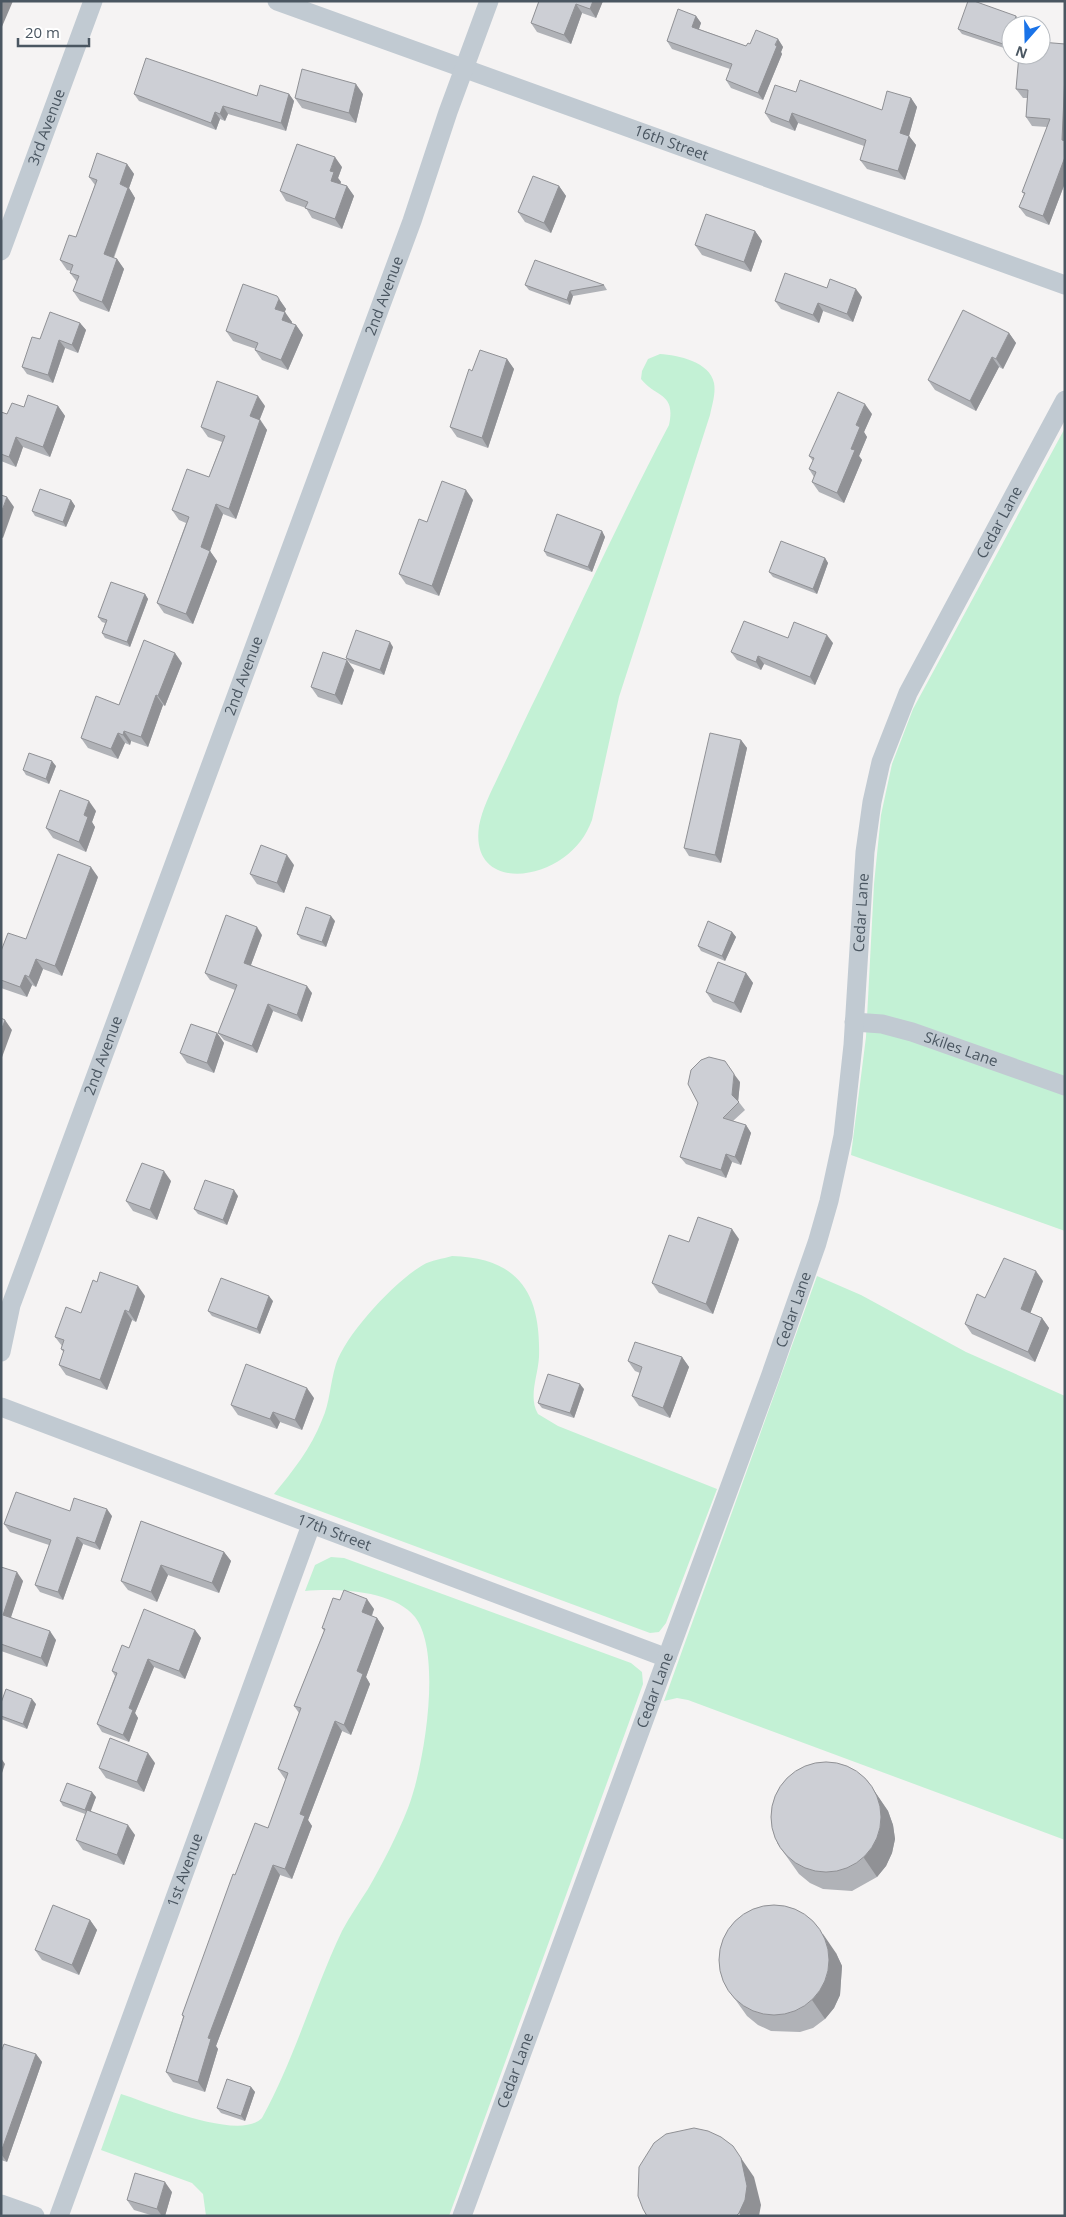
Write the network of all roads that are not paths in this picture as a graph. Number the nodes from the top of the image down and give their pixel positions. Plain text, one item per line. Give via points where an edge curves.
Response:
1 (93, 1) edge
2 (277, 1) edge
3 (489, 1) edge
4 (463, 69) junction
5 (1, 251) edge
6 (1065, 285) edge
7 (1065, 400) edge
8 (854, 1022) junction
9 (1065, 1086) edge
10 (1, 1352) edge
11 (1, 1407) edge
12 (311, 1525) junction
13 (667, 1658) junction
14 (1, 2204) edge
15 (35, 2216) edge
16 (59, 2216) edge
17 (462, 2216) edge

1 - 5 street, 3rd Avenue
2 - 4 street, 16th Street
3 - 4 street, 2nd Avenue
4 - 6 street, 16th Street
4 - 10 street, 2nd Avenue via 422,193 11,1305
7 - 8 street, Cedar Lane via 908,693 886,746 867,836
8 - 9 street, Skiles Lane via 882,1024 912,1032
8 - 13 street, Cedar Lane via 847,1113 822,1226
11 - 12 street, 17th Street
12 - 13 street, 17th Street
12 - 16 street, 1st Avenue
13 - 17 street, Cedar Lane
14 - 15 street

